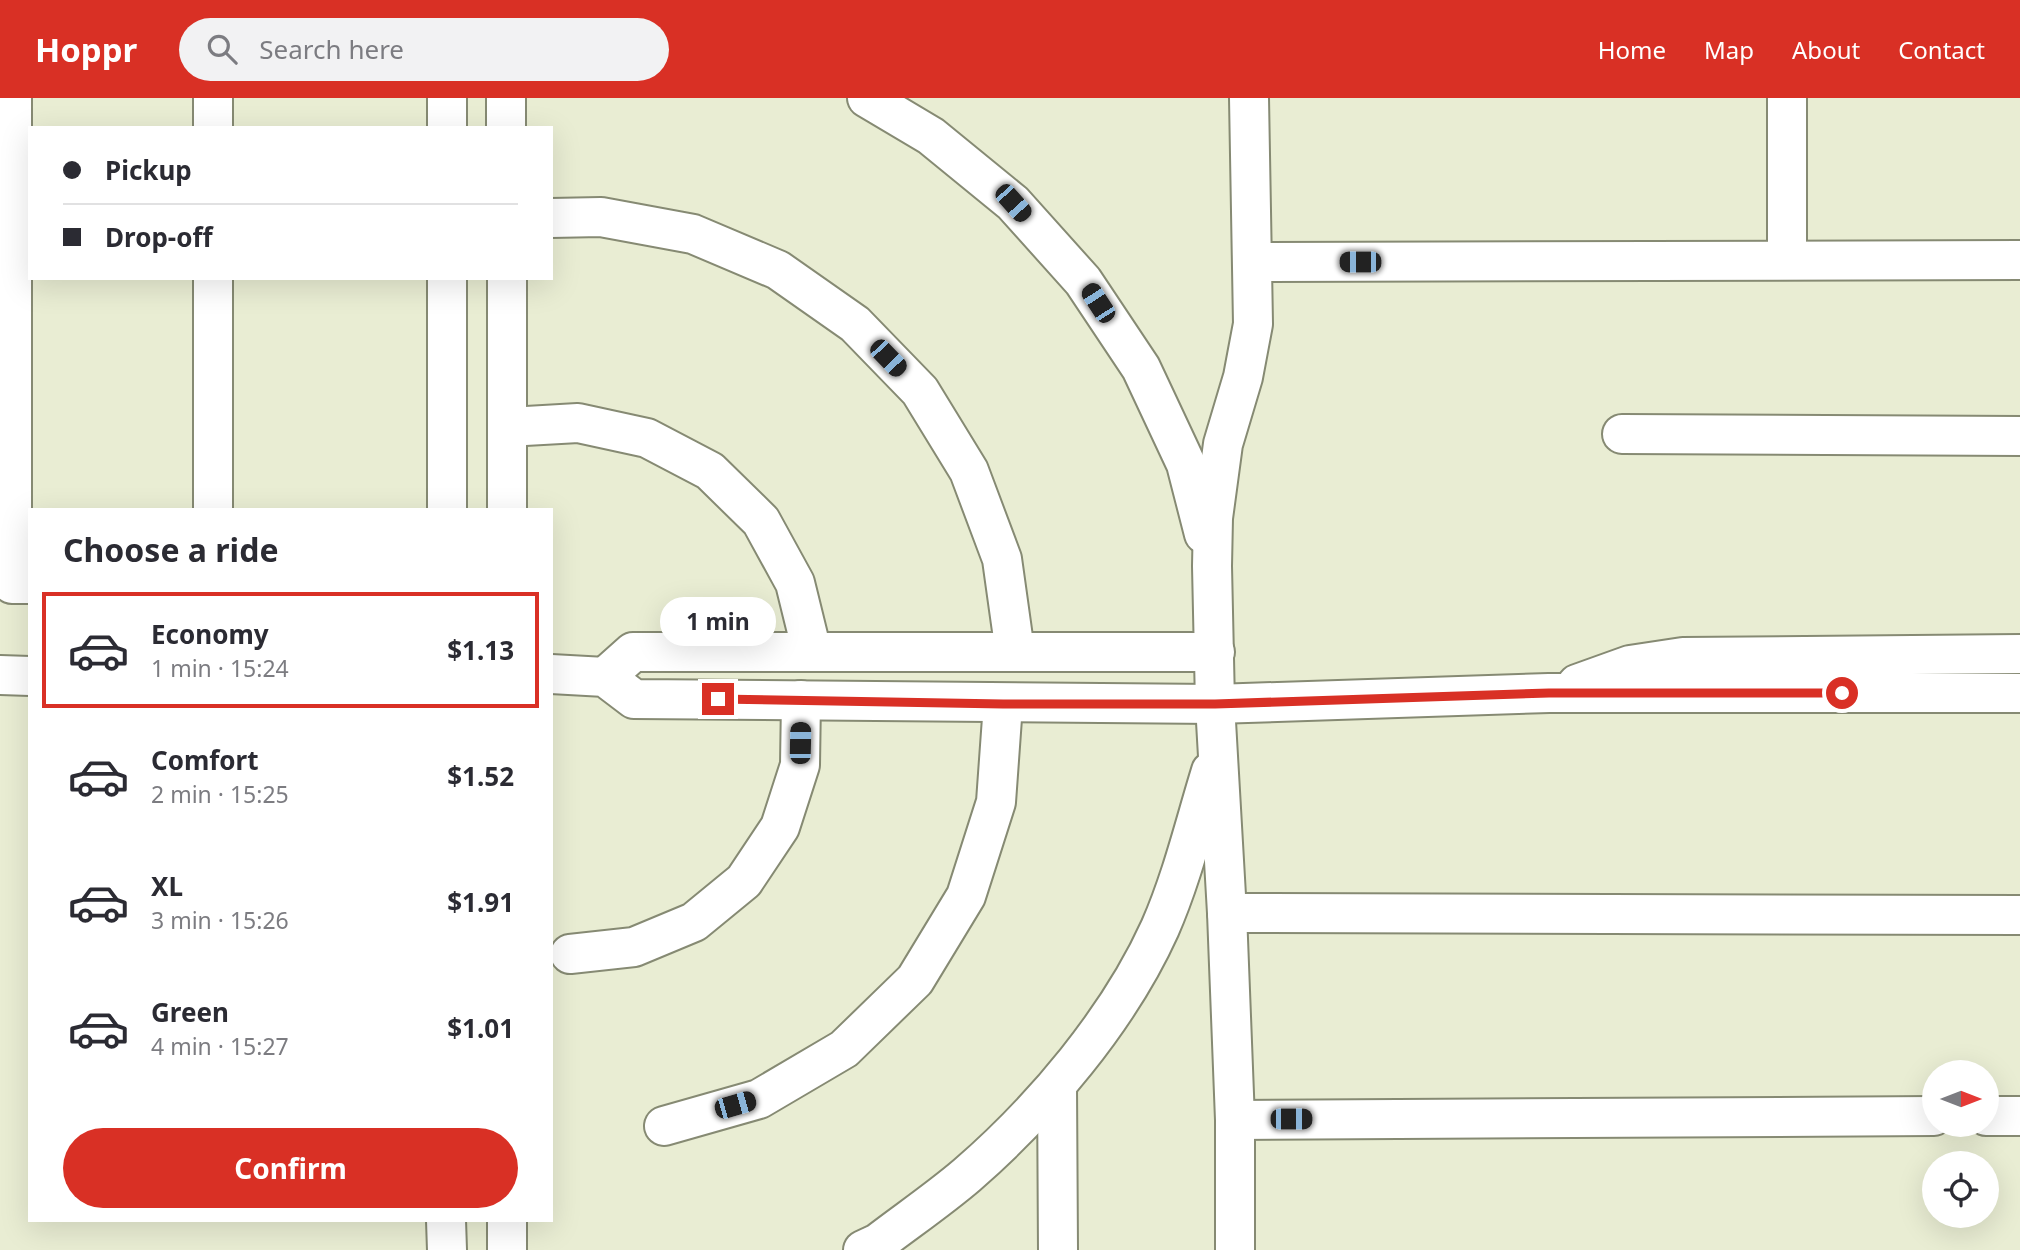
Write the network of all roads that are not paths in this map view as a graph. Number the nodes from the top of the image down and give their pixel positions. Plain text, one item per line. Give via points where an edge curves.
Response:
1 (12, 98) edge
2 (213, 98) edge
3 (447, 98) edge
4 (506, 98) edge
5 (867, 98) edge
6 (1249, 98) edge
7 (1787, 98) edge
8 (213, 126) edge
9 (447, 126) edge
10 (506, 126) edge
11 (553, 218) edge
12 (1787, 260) junction
13 (2020, 260) edge
14 (1253, 262) junction
15 (213, 280) edge
16 (447, 280) edge
17 (507, 280) edge
18 (507, 427) junction
19 (1622, 434) dead end
20 (2020, 436) edge
21 (213, 508) edge
22 (447, 508) edge
23 (507, 508) edge
24 (1212, 566) junction
25 (14, 584) edge
26 (813, 652) junction
27 (1015, 652) junction
28 (1214, 652) junction
29 (1949, 654) junction
30 (2020, 654) edge
31 (553, 674) edge
32 (0, 675) edge
33 (28, 676) edge
34 (605, 677) junction
35 (1549, 693) junction
36 (1949, 693) junction
37 (2020, 693) edge
38 (801, 700) junction
39 (1003, 704) junction
40 (1215, 704) junction
41 (1218, 746) junction
42 (1227, 913) junction
43 (2020, 915) edge
44 (570, 954) dead end
45 (1057, 1086) junction
46 (1922, 1116) edge
47 (1999, 1116) edge
48 (2020, 1116) edge
49 (1235, 1120) junction
50 (664, 1126) dead end
51 (446, 1222) edge
52 (507, 1222) edge
53 (447, 1250) edge
54 (507, 1250) edge
55 (863, 1250) edge
56 (1058, 1250) edge
57 (1235, 1250) edge

1 - 25 street
2 - 8 street
3 - 9 street
4 - 10 street
5 - 24 street via 931,136 1013,203 1083,281 1141,368 1186,464
6 - 14 street
7 - 12 street
11 - 27 street via 601,217 692,234 778,270 855,324 920,391 969,471 1002,559
12 - 13 street
12 - 14 street
14 - 24 street via 1252,324 1243,377 1223,444
15 - 21 street
16 - 22 street
17 - 18 street
18 - 23 street
18 - 26 street via 578,422 648,438 710,471 761,521 795,583
19 - 20 street
24 - 28 street
26 - 27 street
26 - 34 street via 633,652
27 - 28 street
28 - 40 street
29 - 30 street
29 - 35 street via 1683,657 1630,666
29 - 36 street
31 - 34 street
32 - 33 street
34 - 38 street via 634,699
35 - 36 street
35 - 40 street
36 - 37 street
38 - 39 street
38 - 44 street via 800,765 780,827 744,881 694,922 634,947
39 - 40 street
39 - 50 street via 996,802 967,896 915,980 844,1049 759,1099
40 - 41 street
41 - 42 street
41 - 45 street via 1160,928 1122,997
42 - 43 street
42 - 49 street
45 - 55 street via 968,1174
45 - 56 street
46 - 49 street
47 - 48 street
49 - 57 street
51 - 53 street
52 - 54 street

